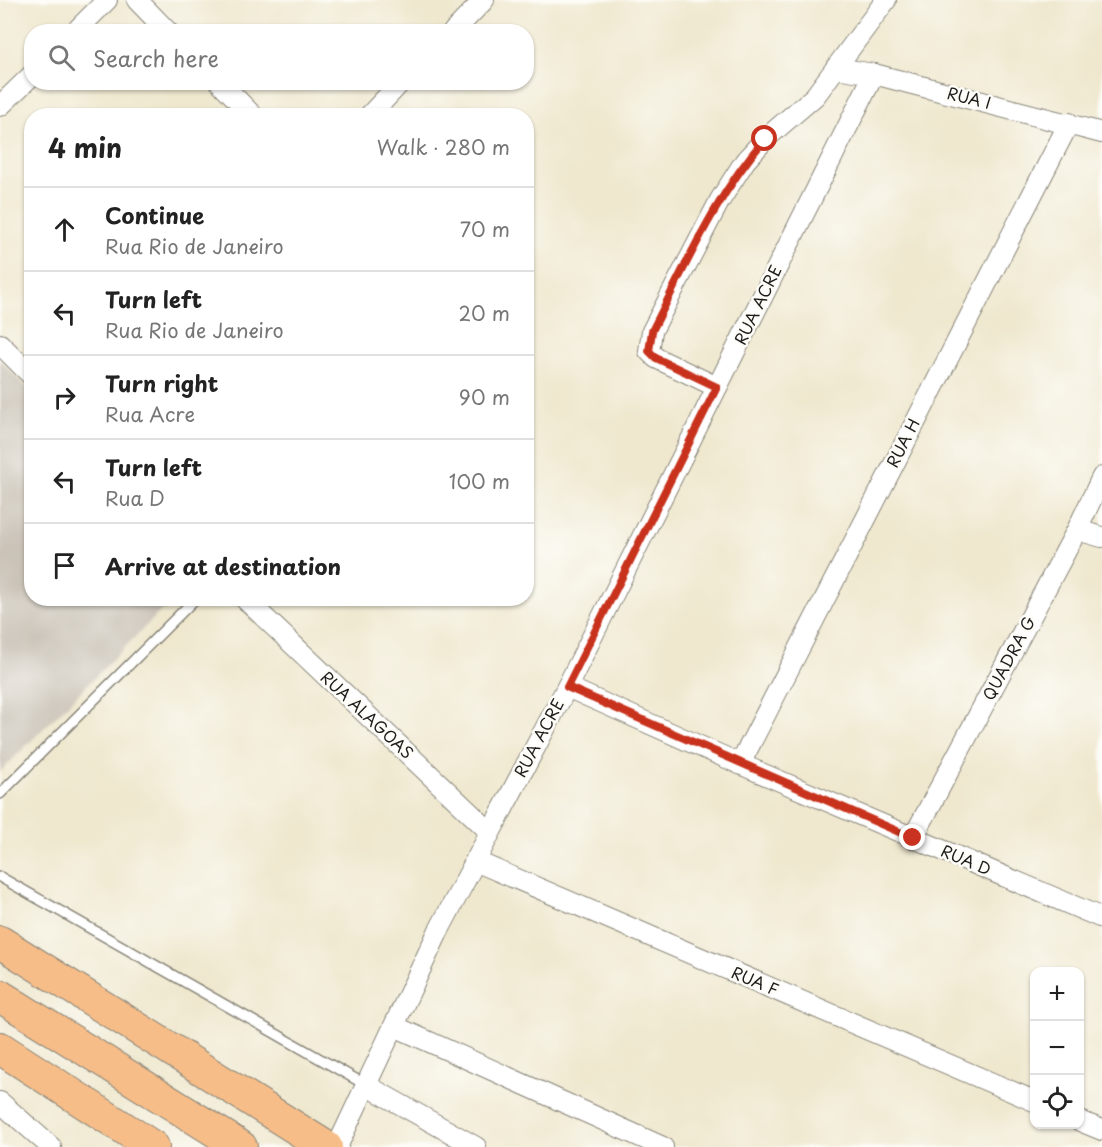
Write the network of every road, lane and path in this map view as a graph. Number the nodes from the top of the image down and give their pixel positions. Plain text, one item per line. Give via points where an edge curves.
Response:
1 (107, 0) edge
2 (137, 0) edge
3 (484, 0) edge
4 (886, 0) edge
5 (83, 24) edge
6 (160, 24) edge
7 (461, 24) edge
8 (836, 69) junction
9 (874, 74) junction
10 (24, 83) edge
11 (228, 90) edge
12 (393, 90) edge
13 (0, 106) edge
14 (245, 108) edge
15 (377, 108) edge
16 (1069, 123) junction
17 (1102, 133) edge
18 (0, 344) edge
19 (24, 368) edge
20 (717, 387) junction
21 (1102, 477) edge
22 (1077, 530) junction
23 (1102, 537) edge
24 (188, 606) edge
25 (252, 606) edge
26 (567, 687) junction
27 (740, 764) junction
28 (0, 794) edge
29 (489, 831) junction
30 (913, 838) junction
31 (475, 861) junction
32 (0, 877) edge
33 (1102, 918) edge
34 (0, 942) edge
35 (0, 996) edge
36 (394, 1026) junction
37 (0, 1048) edge
38 (366, 1085) junction
39 (1030, 1099) edge
40 (0, 1102) edge
41 (1084, 1123) edge
42 (1102, 1130) edge
43 (51, 1147) edge
44 (153, 1147) edge
45 (241, 1147) edge
46 (326, 1147) edge
47 (337, 1147) edge
48 (476, 1147) edge
49 (663, 1147) edge

1 - 5 street
2 - 6 street
3 - 7 street
4 - 8 street
8 - 9 street, RUA I
8 - 20 street via 815,96 745,161 720,200 652,331 649,351 656,358
9 - 16 street, RUA I
9 - 20 street, RUA ACRE
10 - 13 street
11 - 14 street
12 - 15 street
16 - 17 street, RUA I
16 - 27 street, RUA H
18 - 19 street
20 - 26 street, RUA ACRE
21 - 22 street, QUADRA G
22 - 23 street
22 - 30 street, QUADRA G
24 - 28 lane
25 - 29 street, RUA ALAGOAS
26 - 27 street, RUA D
26 - 29 street, RUA ACRE
27 - 30 street, RUA D
29 - 31 street, RUA ACRE
30 - 33 street, RUA D
31 - 36 street, RUA ACRE
31 - 39 street, RUA F
32 - 38 lane
34 - 46 highway
35 - 45 highway
36 - 38 street, RUA ACRE
36 - 49 street
37 - 44 highway
38 - 47 street, RUA ACRE
38 - 48 street
40 - 43 street
41 - 42 street

